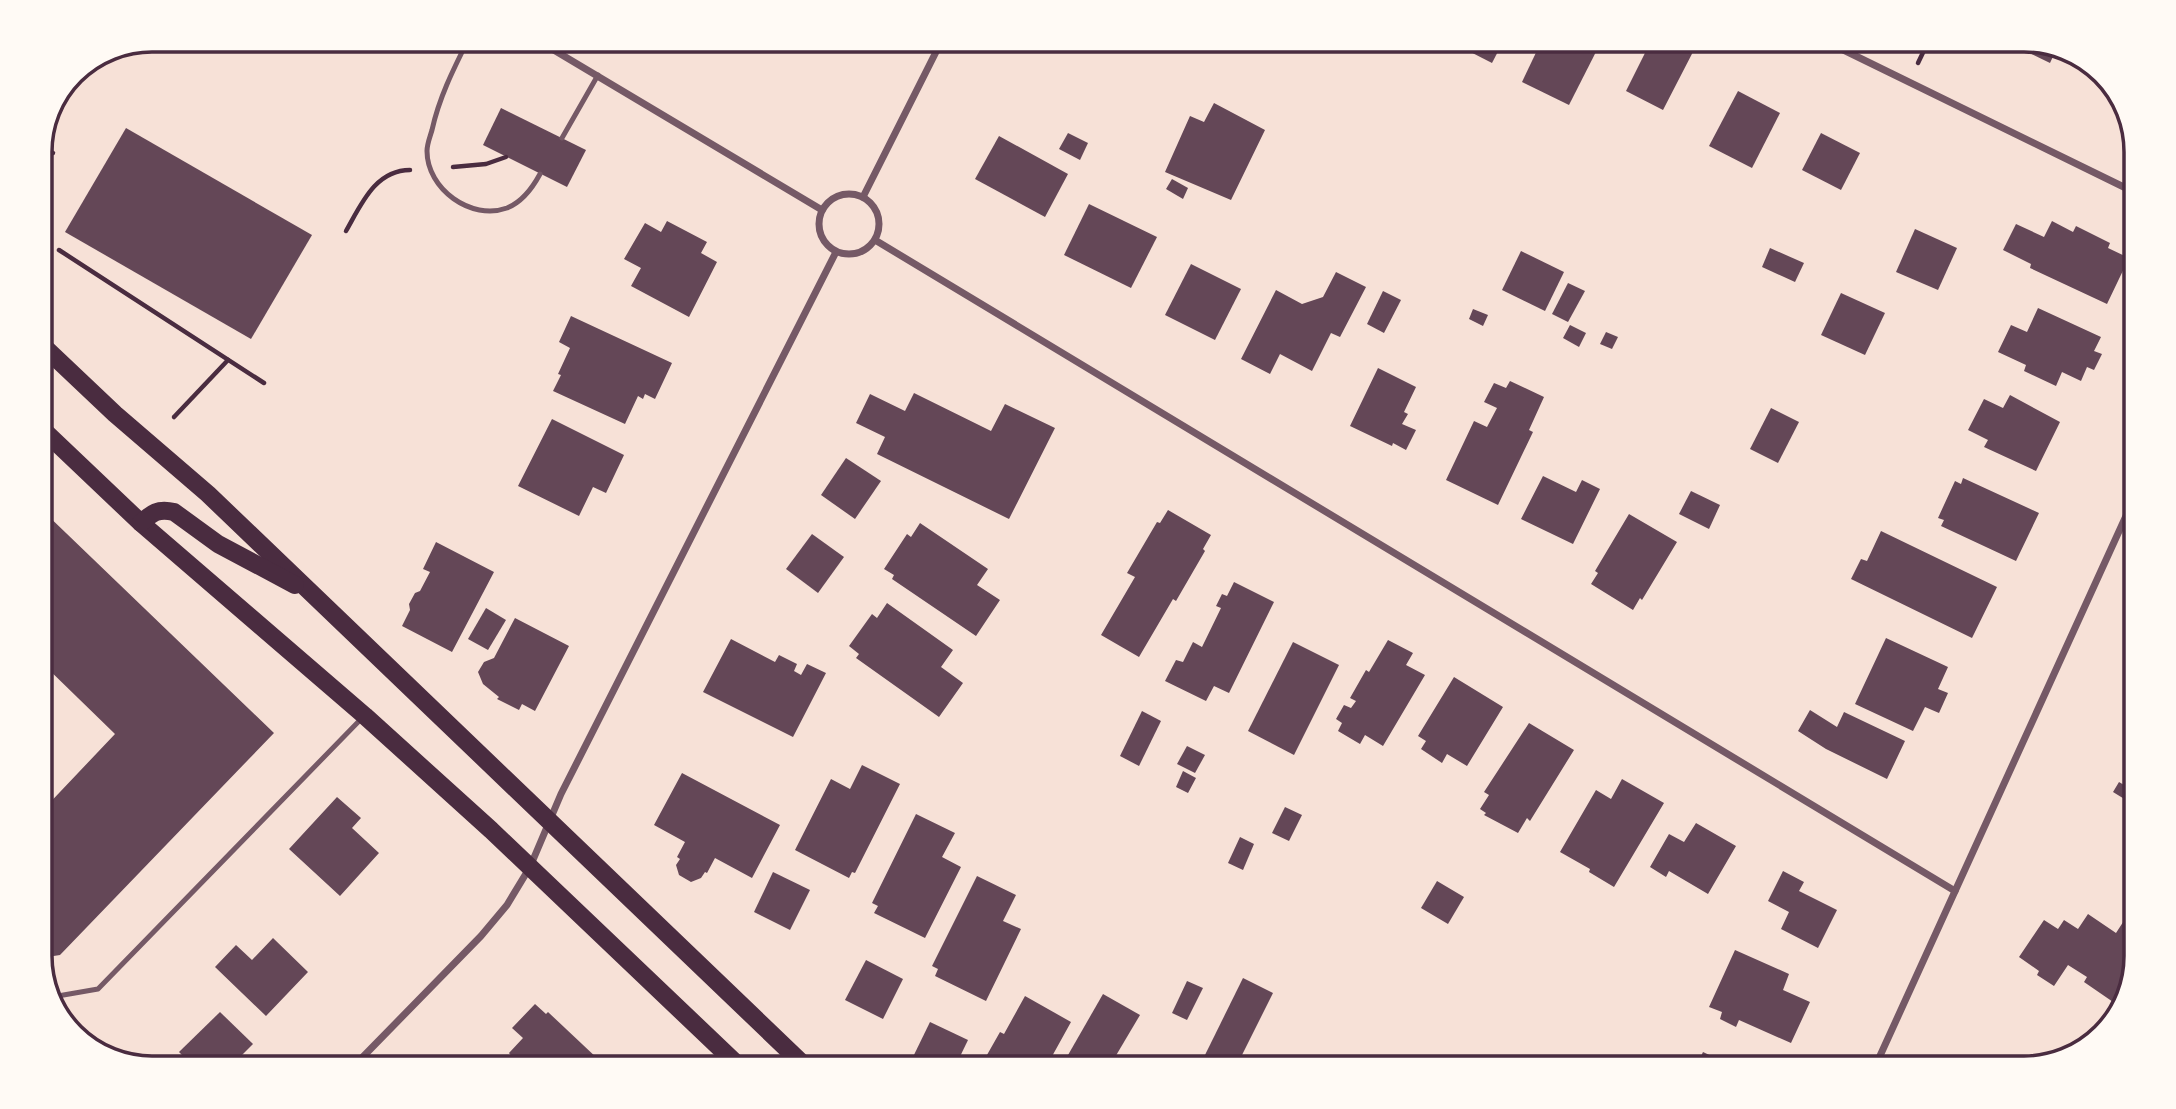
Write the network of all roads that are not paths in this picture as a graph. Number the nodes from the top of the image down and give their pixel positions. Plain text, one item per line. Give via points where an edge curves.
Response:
1 (462, 52) edge
2 (558, 52) edge
3 (936, 52) edge
4 (1848, 52) edge
5 (598, 75) junction
6 (562, 138) dead end
7 (540, 174) dead end
8 (2123, 187) edge
9 (863, 197) junction
10 (822, 210) junction
11 (875, 240) junction
12 (836, 252) junction
13 (53, 355) edge
14 (53, 439) edge
15 (2123, 521) edge
16 (141, 523) junction
17 (317, 597) junction
18 (365, 716) junction
19 (549, 821) junction
20 (530, 867) junction
21 (1955, 891) junction
22 (61, 995) edge
23 (364, 1056) edge
24 (728, 1056) edge
25 (794, 1056) edge
26 (1880, 1056) edge

1 - 7 lane via 438,101 427,150 431,170 448,196 480,211 508,207 531,191
2 - 5 street
3 - 9 street
4 - 8 street
5 - 6 lane
5 - 10 street
9 - 10 street via 836,197
9 - 11 street via 879,221
10 - 12 street via 822,237
11 - 12 street via 862,252
11 - 21 street
12 - 19 street
13 - 17 main road
14 - 16 main road
15 - 21 street
16 - 17 main road via 154,511 174,512 218,544
16 - 18 main road
17 - 19 main road
18 - 20 main road
18 - 22 lane via 98,989
19 - 20 street
19 - 25 main road
20 - 23 street via 481,936
20 - 24 main road
21 - 26 street

